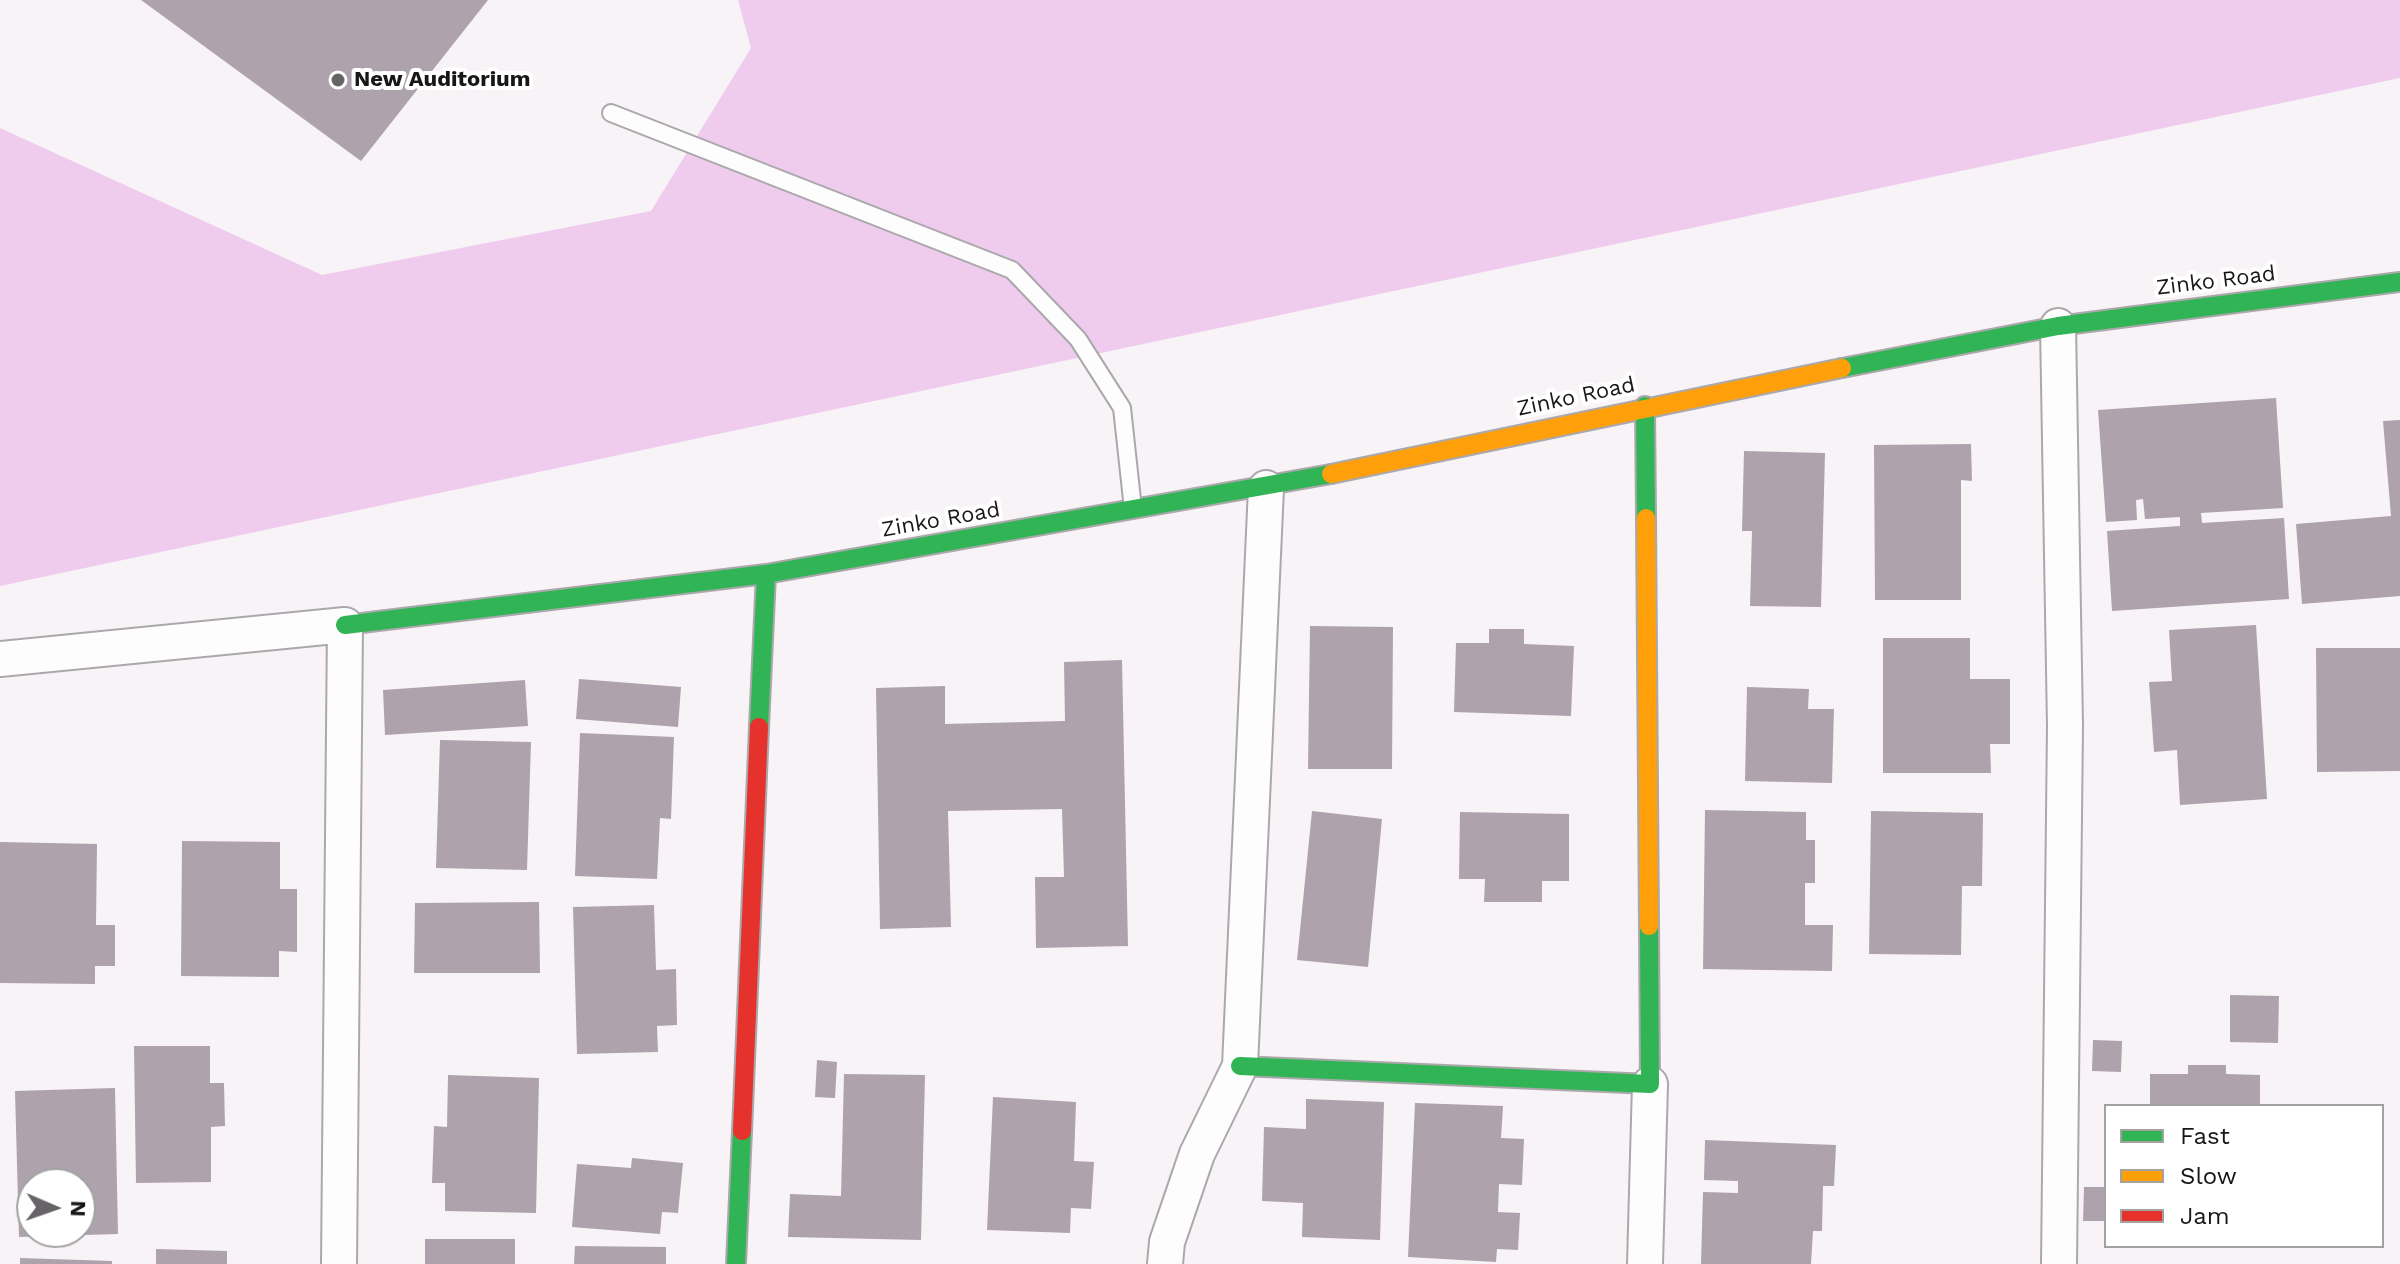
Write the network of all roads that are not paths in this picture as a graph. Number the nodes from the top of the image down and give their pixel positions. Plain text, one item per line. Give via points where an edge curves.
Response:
1 (611, 113) dead end
2 (2400, 282) edge
3 (2058, 326) junction
4 (1645, 406) junction
5 (1266, 488) junction
6 (1133, 511) junction
7 (766, 574) junction
8 (345, 625) junction
9 (0, 659) edge
10 (1240, 1066) junction
11 (1650, 1084) junction
12 (339, 1264) edge
13 (736, 1264) edge
14 (1165, 1264) edge
15 (1645, 1264) edge
16 (2059, 1264) edge

1 - 6 lane via 1012,270 1078,339 1122,408
2 - 3 street, Zinko Road
3 - 4 street, Zinko Road
3 - 16 street via 2065,726
4 - 5 street, Zinko Road
4 - 11 street
5 - 6 street, Zinko Road
5 - 10 street
6 - 7 street, Zinko Road
7 - 8 street, Zinko Road
7 - 13 street
8 - 9 street
8 - 12 street
10 - 11 street
10 - 14 street via 1197,1154 1167,1242
11 - 15 street

